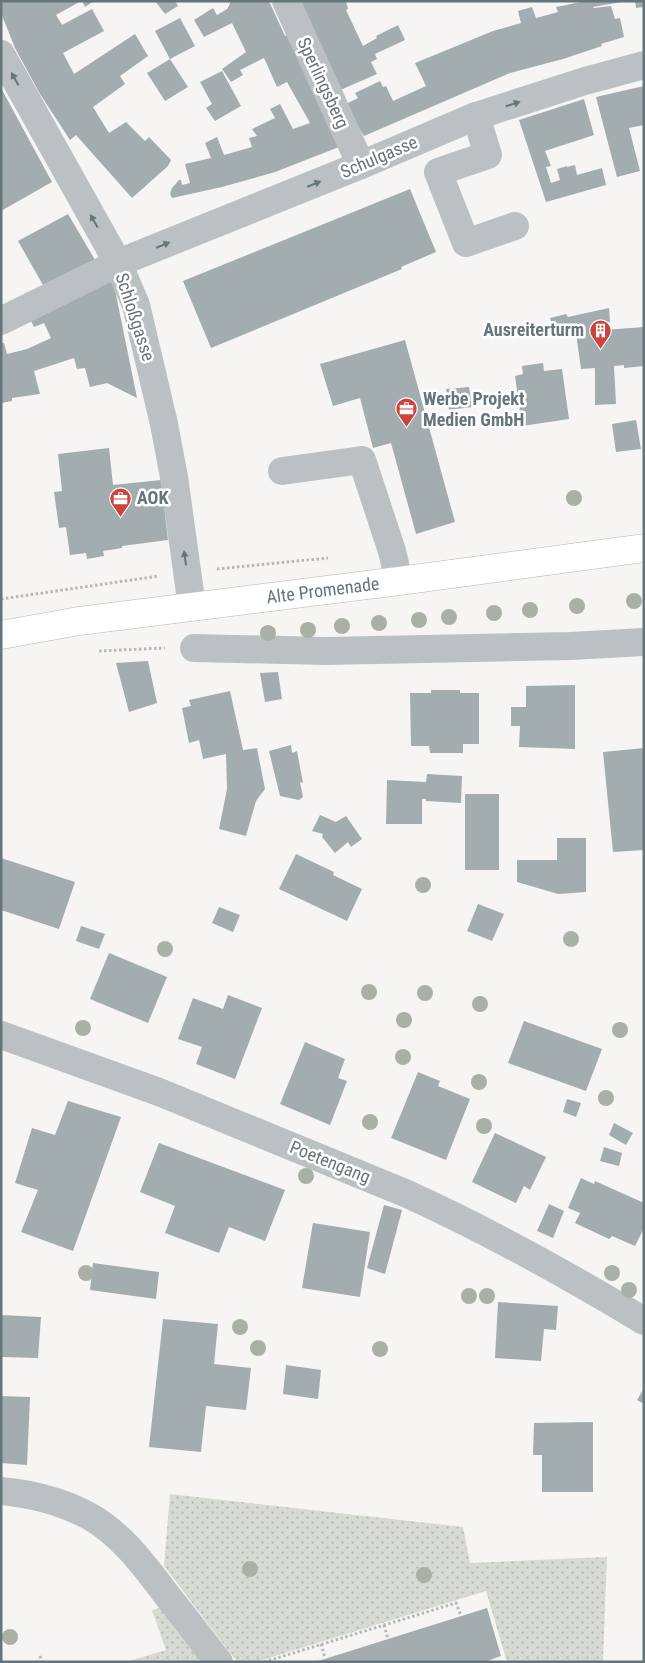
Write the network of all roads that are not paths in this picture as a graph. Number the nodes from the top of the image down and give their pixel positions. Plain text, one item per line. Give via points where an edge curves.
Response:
1 (286, 1) edge
2 (1, 54) edge
3 (644, 65) edge
4 (476, 116) junction
5 (361, 165) junction
6 (515, 226) dead end
7 (118, 263) junction
8 (1, 320) edge
9 (282, 471) dead end
10 (644, 548) edge
11 (399, 581) junction
12 (192, 607) junction
13 (1, 635) edge
14 (644, 642) edge
15 (194, 648) road end
16 (1, 1034) edge
17 (644, 1321) edge
18 (1, 1491) edge
19 (219, 1662) edge

1 - 5 street, Sperlingsberg
7 -> 2 street, Schloßgasse
4 -> 3 street, Schulgasse
4 - 5 street, Schulgasse
4 - 6 street via 488,155 438,172 466,242
7 -> 5 street, Schulgasse
7 - 8 street, Schulgasse
12 -> 7 street, Schloßgasse via 164,424 136,305
9 - 11 street via 362,460
10 - 11 main road, Alte Promenade
11 - 12 main road, Alte Promenade
12 - 13 main road, Alte Promenade via 79,621
14 - 15 street via 336,650
16 - 17 street, Poetengang via 159,1092 405,1193 575,1280
18 - 19 street via 31,1494 66,1505 113,1533 151,1574

